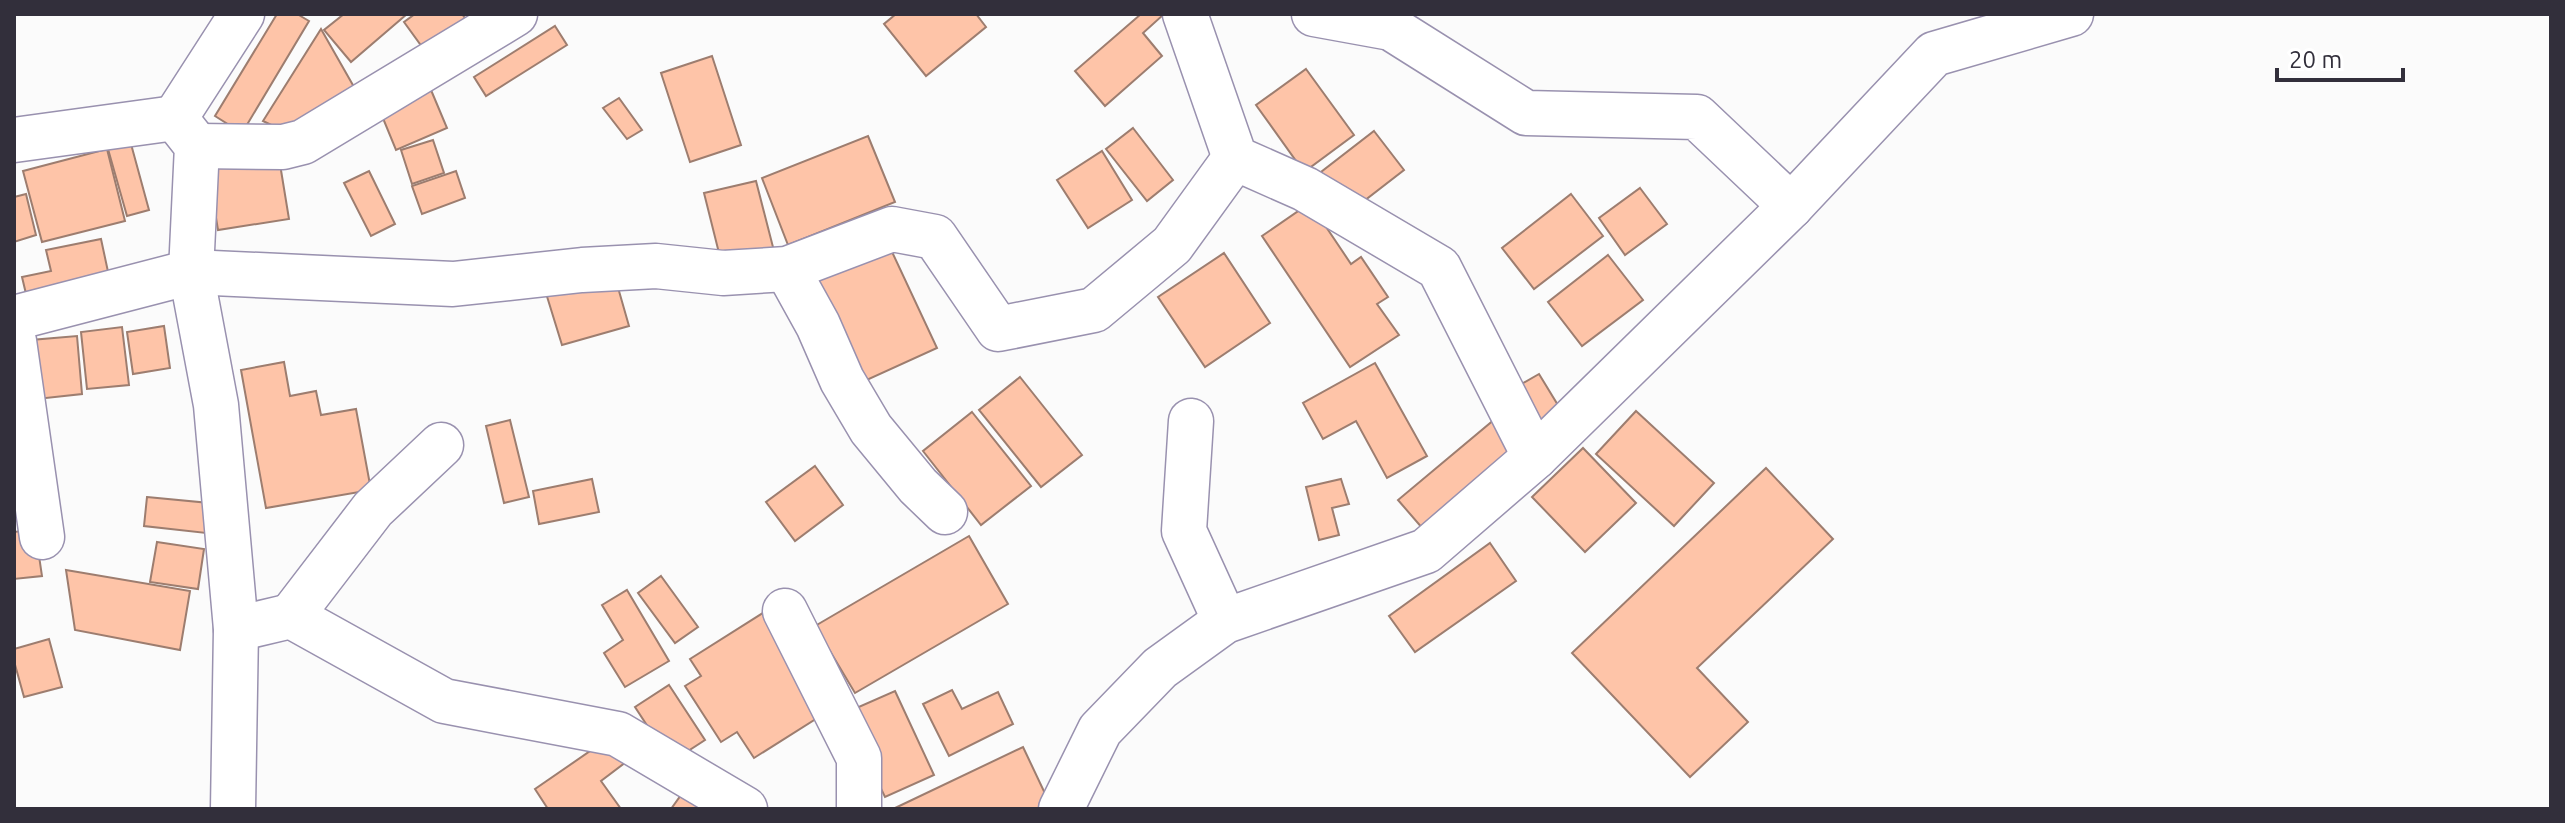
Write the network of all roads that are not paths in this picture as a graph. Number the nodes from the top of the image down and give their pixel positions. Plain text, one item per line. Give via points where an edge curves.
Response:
1 (242, 14) edge
2 (515, 14) edge
3 (1185, 14) edge
4 (1314, 14) edge
5 (2071, 14) edge
6 (186, 132) junction
7 (14, 140) edge
8 (1235, 158) junction
9 (1791, 206) junction
10 (787, 269) junction
11 (191, 272) junction
12 (14, 318) edge
13 (14, 341) edge
14 (1191, 421) dead end
15 (21, 444) edge
16 (441, 445) dead end
17 (1535, 457) junction
18 (945, 512) dead end
19 (42, 537) dead end
20 (785, 611) dead end
21 (291, 616) junction
22 (1225, 621) junction
23 (236, 629) junction
24 (233, 809) edge
25 (745, 809) edge
26 (859, 809) edge
27 (1061, 809) edge

1 - 6 street
2 - 6 street via 303,142 283,147
3 - 8 street
4 - 9 street via 1391,28 1526,113 1697,117
5 - 9 street via 1934,54
6 - 7 street
6 - 11 street
8 - 10 street via 1172,245 1094,310 998,329 935,237 892,229
8 - 17 street via 1305,189 1439,268
9 - 17 street
10 - 11 street via 723,273 656,266 453,284
10 - 18 street via 871,429
11 - 12 street
11 - 23 street via 216,405
13 - 15 street
14 - 22 street via 1184,531
15 - 19 street
16 - 21 street via 373,509
17 - 22 street via 1426,551
20 - 26 street via 859,758
21 - 23 street
21 - 25 street via 444,701 618,734
22 - 27 street via 1160,668 1100,730
23 - 24 street

